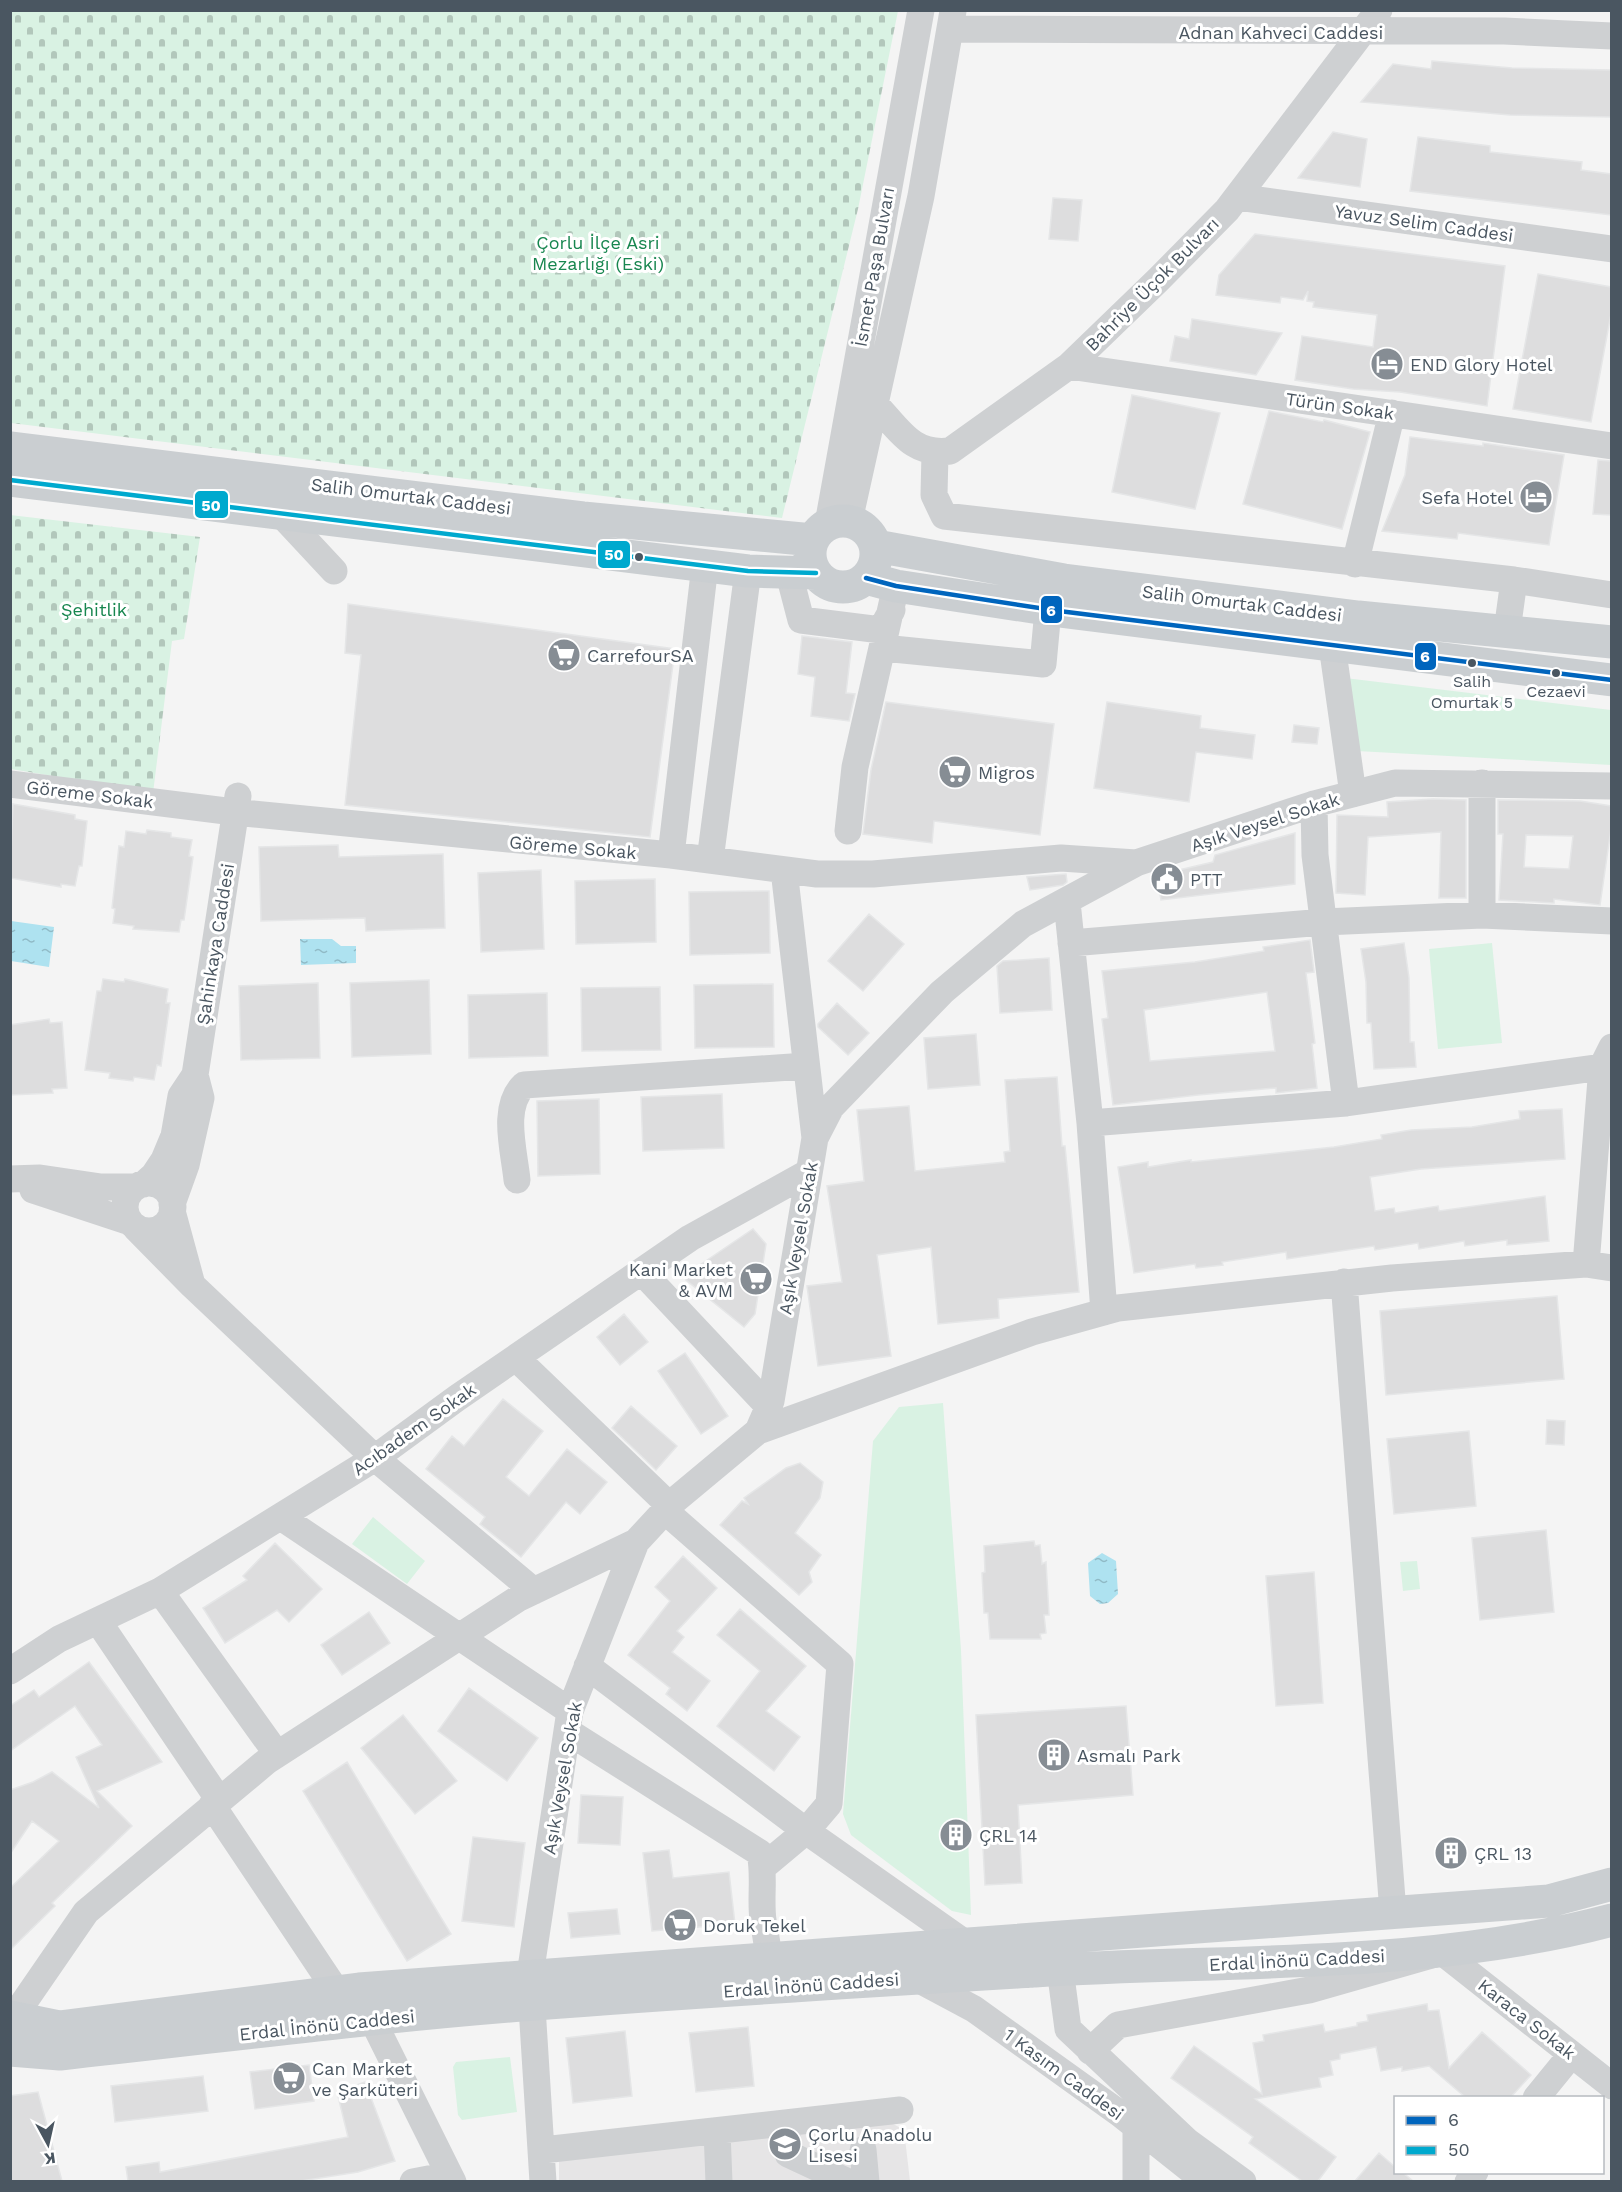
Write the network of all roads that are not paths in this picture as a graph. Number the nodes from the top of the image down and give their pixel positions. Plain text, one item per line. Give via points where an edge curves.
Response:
1 (921, 10) edge
2 (1379, 10) edge
3 (951, 20) edge
4 (1362, 33) junction
5 (1611, 36) edge
6 (1237, 196) junction
7 (1611, 249) edge
8 (1069, 366) junction
9 (875, 404) junction
10 (1392, 413) junction
11 (1611, 446) edge
12 (10, 448) edge
13 (935, 453) junction
14 (10, 480) edge
15 (279, 512) junction
16 (830, 528) junction
17 (876, 546) junction
18 (1355, 564) junction
19 (705, 565) junction
20 (334, 571) dead end
21 (748, 571) junction
22 (802, 573) junction
23 (1514, 580) junction
24 (885, 591) junction
25 (1611, 595) edge
26 (1048, 610) junction
27 (1507, 631) junction
28 (1608, 639) edge
29 (1332, 645) junction
30 (883, 648) junction
31 (1611, 680) edge
32 (1482, 783) junction
33 (10, 784) edge
34 (1611, 786) edge
35 (1353, 794) junction
36 (236, 804) junction
37 (1314, 804) junction
38 (848, 831) dead end
39 (671, 855) junction
40 (710, 860) junction
41 (1136, 863) junction
42 (784, 870) junction
43 (1067, 902) junction
44 (1482, 915) junction
45 (1611, 921) edge
46 (1324, 922) junction
47 (1071, 943) junction
48 (1607, 1057) edge
49 (807, 1066) junction
50 (195, 1075) junction
51 (1346, 1103) junction
52 (1089, 1123) junction
53 (815, 1138) junction
54 (809, 1172) junction
55 (12, 1180) edge
56 (517, 1180) dead end
57 (140, 1185) junction
58 (172, 1207) junction
59 (133, 1225) junction
60 (1599, 1266) edge
61 (642, 1272) junction
62 (1344, 1282) junction
63 (192, 1285) junction
64 (1104, 1312) junction
65 (516, 1358) junction
66 (769, 1407) junction
67 (758, 1431) junction
68 (375, 1458) junction
69 (667, 1509) junction
70 (281, 1516) junction
71 (636, 1542) junction
72 (160, 1591) junction
73 (534, 1592) junction
74 (98, 1621) junction
75 (459, 1636) junction
76 (587, 1666) junction
77 (10, 1671) edge
78 (568, 1721) junction
79 (277, 1754) junction
80 (215, 1803) junction
81 (806, 1831) junction
82 (763, 1867) junction
83 (1611, 1884) edge
84 (1393, 1912) junction
85 (1611, 1920) edge
86 (965, 1943) junction
87 (1442, 1952) junction
88 (768, 1957) junction
89 (1060, 1969) junction
90 (916, 1978) junction
91 (531, 1989) junction
92 (337, 1992) junction
93 (372, 2019) junction
94 (11, 2028) edge
95 (1090, 2050) junction
96 (1571, 2055) junction
97 (1611, 2086) edge
98 (1537, 2096) edge
99 (1143, 2100) junction
100 (900, 2110) dead end
101 (786, 2123) junction
102 (1136, 2127) junction
103 (717, 2131) junction
104 (543, 2150) junction
105 (863, 2150) dead end
106 (451, 2178) edge
107 (413, 2181) edge
108 (543, 2181) edge
109 (719, 2181) edge
110 (848, 2181) edge
111 (866, 2181) edge
112 (1137, 2181) edge
113 (1206, 2181) edge
114 (1243, 2181) edge

1 - 16 street, İsmet Paşa Bulvarı
2 - 4 street, Bahriye Üçok Bulvarı
3 - 4 street, Adnan Kahveci Caddesi
3 - 9 street, İsmet Paşa Bulvarı via 921,196
4 - 5 street, Adnan Kahveci Caddesi via 1504,31
4 - 6 street, Bahriye Üçok Bulvarı
6 - 7 street, Yavuz Selim Caddesi
6 - 8 street, Bahriye Üçok Bulvarı
8 - 10 street, Türün Sokak
8 - 13 street, Bahriye Üçok Bulvarı via 950,451
9 - 13 street via 917,448
9 - 16 street, İsmet Paşa Bulvarı
10 - 11 street, Türün Sokak
10 - 18 street
12 - 16 main road, Salih Omurtak Caddesi via 584,518
13 - 18 street via 934,495 944,516
14 - 15 main road, Salih Omurtak Caddesi
15 - 19 main road, Salih Omurtak Caddesi
15 - 20 street
16 - 17 main road via 868,531
16 - 22 main road
17 - 24 main road
17 - 27 main road, Salih Omurtak Caddesi via 1064,580 1350,616
18 - 23 street
19 - 21 main road, Salih Omurtak Caddesi
19 - 39 street
21 - 22 main road, Salih Omurtak Caddesi
21 - 40 street
22 - 24 main road via 835,586 857,584
22 - 24 street via 801,620 881,630
23 - 25 street
23 - 27 street
24 - 26 main road, Salih Omurtak Caddesi
24 - 30 street
26 - 29 main road, Salih Omurtak Caddesi
26 - 30 street via 1043,663
27 - 28 main road, Salih Omurtak Caddesi
29 - 31 main road, Salih Omurtak Caddesi
29 - 35 street
30 - 38 street via 855,767
32 - 34 street, Aşık Veysel Sokak
32 - 35 street, Aşık Veysel Sokak via 1395,783
32 - 44 street
33 - 36 street, Göreme Sokak
35 - 37 street, Aşık Veysel Sokak
36 - 39 street, Göreme Sokak
36 - 50 street, Şahinkaya Caddesi
37 - 41 street, Aşık Veysel Sokak
37 - 46 street via 1315,855
39 - 40 street, Göreme Sokak
40 - 42 street, Göreme Sokak
41 - 42 street, Göreme Sokak via 1061,858 873,874
41 - 43 street, Aşık Veysel Sokak
42 - 49 street
43 - 47 street
43 - 53 street, Aşık Veysel Sokak via 1023,924 942,992 831,1107
44 - 45 street
44 - 46 street
46 - 47 street
46 - 51 street
47 - 52 street
48 - 51 street
48 - 60 street
49 - 53 street
49 - 56 street via 524,1084 515,1093 510,1109
50 - 57 street via 181,1096 174,1136 164,1160 154,1175
50 - 58 street via 201,1098
51 - 52 street
52 - 64 street
53 - 54 street, Aşık Veysel Sokak
54 - 61 street, Acıbadem Sokak via 690,1238
54 - 66 street, Aşık Veysel Sokak
55 - 57 street via 40,1178 101,1187
55 - 59 street
57 - 58 street via 159,1186 170,1196
57 - 59 street via 126,1199 126,1215
58 - 59 street via 170,1218 159,1229 144,1230
58 - 63 street
59 - 63 street
60 - 62 street
61 - 65 street, Acıbadem Sokak
61 - 66 street
62 - 64 street
62 - 84 street
63 - 68 street
64 - 67 street via 1032,1332
65 - 68 street, Acıbadem Sokak
65 - 69 street
66 - 67 street, Aşık Veysel Sokak
67 - 69 street, Aşık Veysel Sokak
68 - 70 street, Acıbadem Sokak
68 - 73 street
69 - 71 street, Aşık Veysel Sokak
69 - 81 street via 840,1664 829,1804
70 - 72 street, Acıbadem Sokak
70 - 75 street
71 - 73 street
71 - 76 street, Aşık Veysel Sokak
72 - 74 street, Acıbadem Sokak
72 - 79 street
73 - 75 street
74 - 77 street, Acıbadem Sokak via 59,1639
74 - 80 street
75 - 78 street
75 - 79 street
76 - 78 street, Aşık Veysel Sokak
76 - 81 street
78 - 82 street via 760,1853
78 - 91 street, Aşık Veysel Sokak
79 - 80 street
80 - 92 street
80 - 94 street via 86,1912
81 - 82 street
81 - 86 street
82 - 88 street
83 - 84 main road, Erdal İnönü Caddesi via 1549,1901
84 - 86 main road, Erdal İnönü Caddesi
85 - 87 main road, Erdal İnönü Caddesi via 1519,1942
86 - 88 main road, Erdal İnönü Caddesi
87 - 89 main road, Erdal İnönü Caddesi via 1252,1965
87 - 95 street via 1309,1990 1118,2025
87 - 96 street, Karaca Sokak
88 - 91 main road, Erdal İnönü Caddesi
89 - 90 main road, Erdal İnönü Caddesi
89 - 95 street, 1 Kasım Caddesi via 1068,2030
90 - 91 main road, Erdal İnönü Caddesi
90 - 102 street, 1 Kasım Caddesi via 974,2009
91 - 92 main road, Erdal İnönü Caddesi
91 - 93 main road, Erdal İnönü Caddesi
91 - 104 street, Aşık Veysel Sokak
92 - 94 main road, Erdal İnönü Caddesi via 59,2027
93 - 94 main road, Erdal İnönü Caddesi via 60,2054
93 - 106 street
95 - 99 street, 1 Kasım Caddesi
96 - 97 street, Karaca Sokak
96 - 98 street
99 - 102 street
99 - 114 street, 1 Kasım Caddesi via 1188,2142
100 - 101 street
101 - 103 street
101 - 110 street via 788,2154
102 - 112 street
102 - 113 street, 1 Kasım Caddesi
103 - 104 street
103 - 109 street
104 - 108 street, Aşık Veysel Sokak
105 - 111 street
106 - 107 street

